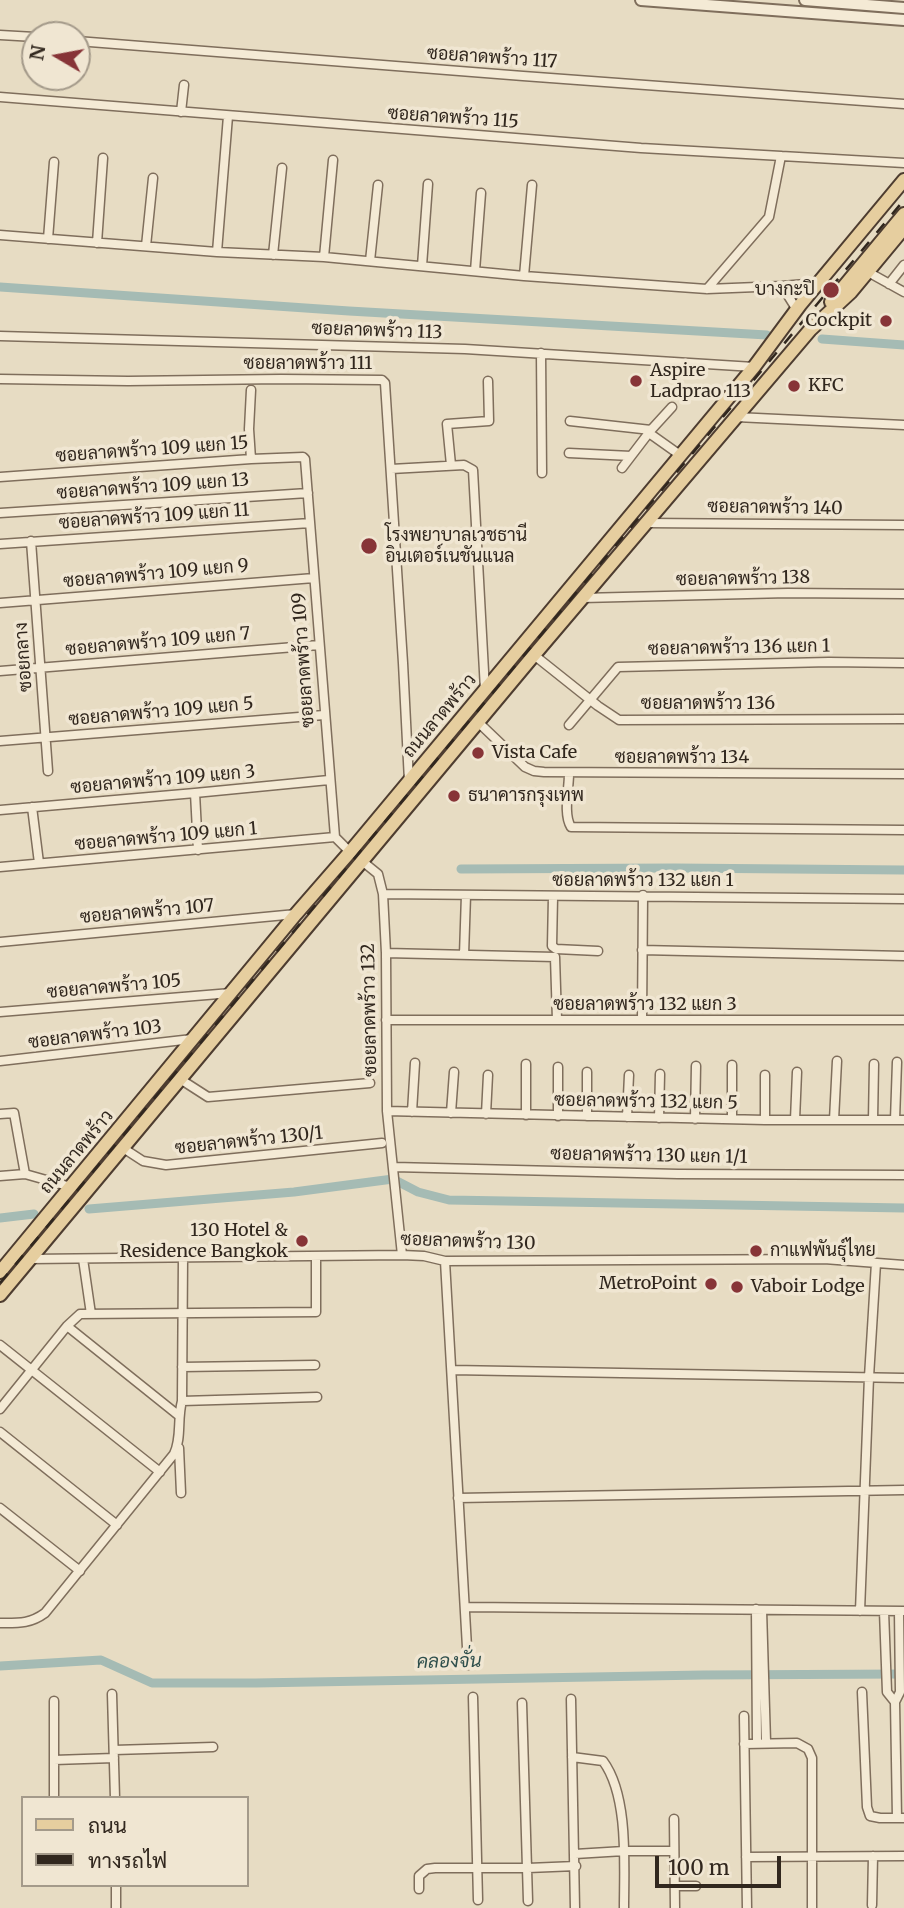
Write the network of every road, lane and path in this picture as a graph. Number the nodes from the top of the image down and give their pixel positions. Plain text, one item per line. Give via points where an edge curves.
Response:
1 (641, 0) edge
2 (804, 0) edge
3 (904, 8) edge
4 (904, 20) edge
5 (0, 35) edge
6 (21, 36) edge
7 (91, 42) edge
8 (184, 85) dead end
9 (0, 97) edge
10 (904, 104) edge
11 (181, 112) junction
12 (228, 116) junction
13 (782, 156) junction
14 (103, 158) dead end
15 (333, 160) dead end
16 (54, 162) dead end
17 (904, 163) edge
18 (282, 168) dead end
19 (153, 178) dead end
20 (904, 180) edge
21 (428, 184) dead end
22 (378, 185) dead end
23 (532, 185) dead end
24 (904, 192) edge
25 (481, 193) dead end
26 (900, 211) edge
27 (904, 228) edge
28 (0, 235) edge
29 (48, 239) junction
30 (97, 243) junction
31 (146, 246) junction
32 (217, 252) junction
33 (273, 255) junction
34 (324, 257) junction
35 (370, 261) junction
36 (904, 265) edge
37 (422, 266) junction
38 (475, 271) junction
39 (868, 272) junction
40 (524, 276) junction
41 (818, 283) junction
42 (889, 284) junction
43 (782, 286) junction
44 (707, 289) junction
45 (904, 292) edge
46 (797, 310) junction
47 (810, 330) junction
48 (0, 336) edge
49 (541, 353) junction
50 (764, 354) junction
51 (754, 367) junction
52 (0, 379) edge
53 (488, 381) dead end
54 (251, 390) dead end
55 (672, 407) dead end
56 (736, 417) junction
57 (570, 422) dead end
58 (904, 425) edge
59 (650, 432) junction
60 (569, 453) dead end
61 (680, 455) junction
62 (631, 456) junction
63 (251, 459) junction
64 (304, 459) joint
65 (451, 465) junction
66 (622, 468) dead end
67 (391, 470) junction
68 (542, 473) dead end
69 (0, 477) edge
70 (308, 493) junction
71 (0, 513) edge
72 (310, 523) junction
73 (646, 523) junction
74 (904, 525) edge
75 (31, 541) junction
76 (0, 544) edge
77 (314, 578) junction
78 (904, 594) edge
79 (582, 598) junction
80 (35, 600) junction
81 (0, 603) edge
82 (318, 645) junction
83 (534, 655) junction
84 (904, 663) edge
85 (41, 667) junction
86 (0, 671) edge
87 (485, 690) junction
88 (589, 699) junction
89 (324, 715) junction
90 (904, 719) edge
91 (478, 722) junction
92 (569, 725) dead end
93 (45, 738) junction
94 (0, 741) edge
95 (48, 771) dead end
96 (569, 774) junction
97 (904, 774) edge
98 (330, 779) junction
99 (409, 781) junction
100 (195, 793) junction
101 (32, 807) junction
102 (0, 810) edge
103 (904, 830) edge
104 (335, 837) junction
105 (198, 850) junction
106 (350, 852) junction
107 (362, 861) junction
108 (39, 863) junction
109 (0, 867) edge
110 (383, 894) junction
111 (466, 895) junction
112 (643, 895) junction
113 (553, 897) junction
114 (904, 899) edge
115 (296, 914) junction
116 (0, 942) edge
117 (642, 950) junction
118 (598, 951) dead end
119 (386, 953) junction
120 (464, 955) junction
121 (904, 956) edge
122 (231, 993) junction
123 (0, 1012) edge
124 (386, 1020) junction
125 (557, 1020) junction
126 (642, 1020) junction
127 (904, 1020) edge
128 (193, 1039) junction
129 (205, 1049) junction
130 (180, 1055) junction
131 (0, 1061) edge
132 (837, 1061) dead end
133 (897, 1062) dead end
134 (415, 1063) dead end
135 (526, 1063) dead end
136 (874, 1064) dead end
137 (192, 1065) junction
138 (732, 1065) dead end
139 (696, 1066) dead end
140 (558, 1067) dead end
141 (454, 1072) dead end
142 (587, 1072) dead end
143 (797, 1072) dead end
144 (660, 1074) dead end
145 (488, 1075) dead end
146 (629, 1075) dead end
147 (765, 1075) dead end
148 (180, 1079) junction
149 (370, 1083) dead end
150 (387, 1111) junction
151 (412, 1112) junction
152 (451, 1113) junction
153 (486, 1114) junction
154 (0, 1115) edge
155 (526, 1115) junction
156 (558, 1116) junction
157 (587, 1116) junction
158 (627, 1117) junction
159 (659, 1118) junction
160 (695, 1119) junction
161 (732, 1119) junction
162 (765, 1120) junction
163 (796, 1120) junction
164 (834, 1120) junction
165 (873, 1120) junction
166 (899, 1120) edge
167 (382, 1143) dead end
168 (123, 1148) junction
169 (394, 1170) junction
170 (25, 1174) junction
171 (904, 1175) edge
172 (0, 1176) edge
173 (71, 1186) junction
174 (402, 1255) junction
175 (316, 1256) junction
176 (183, 1257) junction
177 (30, 1259) junction
178 (83, 1259) junction
179 (445, 1261) junction
180 (876, 1263) junction
181 (904, 1265) edge
182 (0, 1272) edge
183 (0, 1295) edge
184 (91, 1314) junction
185 (183, 1314) junction
186 (66, 1326) junction
187 (0, 1345) edge
188 (315, 1365) dead end
189 (182, 1367) junction
190 (452, 1370) junction
191 (33, 1371) junction
192 (869, 1377) junction
193 (904, 1378) edge
194 (317, 1397) dead end
195 (182, 1401) junction
196 (0, 1409) edge
197 (178, 1415) junction
198 (0, 1432) edge
199 (178, 1445) junction
200 (160, 1472) junction
201 (865, 1489) junction
202 (904, 1490) edge
203 (181, 1493) dead end
204 (458, 1498) junction
205 (0, 1508) edge
206 (117, 1525) junction
207 (80, 1571) junction
208 (466, 1607) junction
209 (759, 1609) junction
210 (860, 1611) junction
211 (884, 1611) junction
212 (901, 1611) edge
213 (0, 1623) edge
214 (468, 1665) dead end
215 (862, 1692) dead end
216 (112, 1694) dead end
217 (473, 1696) dead end
218 (571, 1699) dead end
219 (54, 1701) dead end
220 (895, 1702) junction
221 (522, 1703) dead end
222 (744, 1716) dead end
223 (761, 1743) junction
224 (744, 1744) junction
225 (213, 1747) dead end
226 (114, 1754) junction
227 (572, 1757) junction
228 (54, 1760) junction
229 (54, 1796) edge
230 (115, 1796) edge
231 (901, 1818) edge
232 (674, 1819) dead end
233 (624, 1851) junction
234 (674, 1851) junction
235 (575, 1854) junction
236 (873, 1856) junction
237 (904, 1856) edge
238 (746, 1857) junction
239 (811, 1857) junction
240 (576, 1866) junction
241 (476, 1867) junction
242 (527, 1868) junction
243 (675, 1886) junction
244 (696, 1886) dead end
245 (116, 1887) edge
246 (419, 1889) dead end
247 (478, 1900) dead end
248 (527, 1901) dead end
249 (872, 1905) dead end
250 (116, 1908) edge
251 (575, 1908) edge
252 (624, 1908) edge
253 (675, 1908) edge
254 (747, 1908) edge
255 (812, 1908) edge

1 - 4 street
2 - 3 street
5 - 6 street
7 - 10 street, ซอยลาดพร้าว 117
8 - 11 street
9 - 11 street, ซอยลาดพร้าว 115
11 - 12 street, ซอยลาดพร้าว 115
12 - 13 street, ซอยลาดพร้าว 115
12 - 32 street
13 - 17 street, ซอยลาดพร้าว 115
13 - 44 street via 769,217
14 - 30 street
15 - 34 street
16 - 29 street
18 - 33 street
19 - 31 street
20 - 41 main road, ถนนลาดพร้าว
21 - 37 street
22 - 35 street
23 - 40 street
24 - 26 main road
25 - 38 street
26 - 47 main road
26 - 50 main road
27 - 39 main road, ถนนลาดพร้าว
28 - 29 street
29 - 30 street
30 - 31 street
31 - 32 street
32 - 33 street
33 - 34 street
34 - 35 street
35 - 37 street
36 - 42 street
37 - 38 street
38 - 40 street
39 - 42 street
39 - 47 main road, ถนนลาดพร้าว
40 - 44 street
41 - 43 street
41 - 46 main road, ถนนลาดพร้าว
42 - 45 street
43 - 44 street
43 - 46 street
46 - 50 main road, ถนนลาดพร้าว
47 - 56 main road, ถนนลาดพร้าว
48 - 49 street, ซอยลาดพร้าว 113
49 - 51 street, ซอยลาดพร้าว 113
49 - 68 street
50 - 51 main road, ถนนลาดพร้าว
51 - 61 main road, ถนนลาดพร้าว
52 - 67 street, ซอยลาดพร้าว 111 via 379,379 384,383
53 - 65 street via 489,421 447,424
54 - 63 street
55 - 59 street
56 - 58 street
56 - 73 main road, ถนนลาดพร้าว
57 - 59 street
59 - 61 street
59 - 62 street
60 - 62 street
61 - 87 main road, ถนนลาดพร้าว
62 - 66 street
63 - 64 street, ซอยลาดพร้าว 109 แยก 15
63 - 69 street, ซอยลาดพร้าว 109 แยก 15
64 - 70 street, ซอยลาดพร้าว 109
65 - 67 street
65 - 87 street via 464,464 473,470
67 - 99 street, ซอยลาดพร้าว 111
70 - 71 street, ซอยลาดพร้าว 109 แยก 13
70 - 72 street, ซอยลาดพร้าว 109
72 - 75 street, ซอยลาดพร้าว 109 แยก 11
72 - 77 street, ซอยลาดพร้าว 109
73 - 74 street, ซอยลาดพร้าว 140
73 - 79 main road, ถนนลาดพร้าว
75 - 76 street, ซอยลาดพร้าว 109 แยก 11
75 - 80 street, ซอยกลาง
77 - 80 street, ซอยลาดพร้าว 109 แยก 9
77 - 82 street, ซอยลาดพร้าว 109
78 - 79 street, ซอยลาดพร้าว 138
79 - 83 main road, ถนนลาดพร้าว
80 - 81 street, ซอยลาดพร้าว 109 แยก 9
80 - 85 street, ซอยกลาง
82 - 85 street, ซอยลาดพร้าว 109 แยก 7
82 - 89 street, ซอยลาดพร้าว 109
83 - 88 street, ซอยลาดพร้าว 136
83 - 91 main road, ถนนลาดพร้าว
84 - 88 street, ซอยลาดพร้าว 136 แยก 1 via 618,667
85 - 86 street, ซอยลาดพร้าว 109 แยก 7
85 - 93 street, ซอยกลาง
87 - 99 main road, ถนนลาดพร้าว
88 - 90 street, ซอยลาดพร้าว 136 via 620,720
88 - 92 street, ซอยลาดพร้าว 136 แยก 1
89 - 93 street, ซอยลาดพร้าว 109 แยก 5
89 - 98 street, ซอยลาดพร้าว 109
91 - 96 street, ซอยลาดพร้าว 134 via 525,767
91 - 107 main road, ถนนลาดพร้าว
93 - 94 street, ซอยลาดพร้าว 109 แยก 5
93 - 95 street, ซอยกลาง
96 - 97 street, ซอยลาดพร้าว 134
96 - 103 street via 571,827
98 - 100 street, ซอยลาดพร้าว 109 แยก 3
98 - 104 street, ซอยลาดพร้าว 109
99 - 106 main road, ถนนลาดพร้าว
100 - 101 street, ซอยลาดพร้าว 109 แยก 3
100 - 105 street
101 - 102 street, ซอยลาดพร้าว 109 แยก 3
101 - 108 street
104 - 105 street, ซอยลาดพร้าว 109 แยก 1
104 - 106 street
105 - 108 street, ซอยลาดพร้าว 109 แยก 1
106 - 115 main road, ถนนลาดพร้าว
107 - 110 street, ซอยลาดพร้าว 132 via 378,874
107 - 129 main road, ถนนลาดพร้าว
108 - 109 street, ซอยลาดพร้าว 109 แยก 1
110 - 111 street, ซอยลาดพร้าว 132 แยก 1
110 - 119 street, ซอยลาดพร้าว 132
111 - 113 street, ซอยลาดพร้าว 132 แยก 1
111 - 120 street
112 - 113 street, ซอยลาดพร้าว 132 แยก 1
112 - 114 street, ซอยลาดพร้าว 132 แยก 1
112 - 117 street
113 - 118 street via 552,946
115 - 116 street, ซอยลาดพร้าว 107
115 - 122 main road, ถนนลาดพร้าว
117 - 121 street
117 - 126 street
119 - 120 street
119 - 124 street, ซอยลาดพร้าว 132
120 - 125 street via 555,957
122 - 123 street, ซอยลาดพร้าว 105
122 - 128 main road, ถนนลาดพร้าว
124 - 125 street, ซอยลาดพร้าว 132 แยก 3
124 - 150 street, ซอยลาดพร้าว 132
125 - 126 street, ซอยลาดพร้าว 132 แยก 3
126 - 127 street, ซอยลาดพร้าว 132 แยก 3
128 - 129 main road
128 - 130 main road, ถนนลาดพร้าว
128 - 131 street, ซอยลาดพร้าว 103
129 - 137 main road, ถนนลาดพร้าว
130 - 137 main road
130 - 173 main road, ถนนลาดพร้าว
132 - 164 street
133 - 166 street
134 - 151 street
135 - 155 street
136 - 165 street
137 - 148 main road, ถนนลาดพร้าว
138 - 161 street
139 - 160 street
140 - 156 street
141 - 152 street
142 - 157 street
143 - 163 street
144 - 159 street
145 - 153 street
146 - 158 street
147 - 162 street
148 - 149 street via 208,1097
148 - 168 main road, ถนนลาดพร้าว
150 - 151 street, ซอยลาดพร้าว 132 แยก 5
150 - 169 street, ซอยลาดพร้าว 132
151 - 152 street, ซอยลาดพร้าว 132 แยก 5
152 - 153 street, ซอยลาดพร้าว 132 แยก 5
153 - 155 street, ซอยลาดพร้าว 132 แยก 5
154 - 170 street via 15,1113
155 - 156 street, ซอยลาดพร้าว 132 แยก 5
156 - 157 street, ซอยลาดพร้าว 132 แยก 5
157 - 158 street, ซอยลาดพร้าว 132 แยก 5
158 - 159 street, ซอยลาดพร้าว 132 แยก 5
159 - 160 street, ซอยลาดพร้าว 132 แยก 5
160 - 161 street, ซอยลาดพร้าว 132 แยก 5
161 - 162 street, ซอยลาดพร้าว 132 แยก 5
162 - 163 street, ซอยลาดพร้าว 132 แยก 5
163 - 164 street, ซอยลาดพร้าว 132 แยก 5
164 - 165 street, ซอยลาดพร้าว 132 แยก 5
165 - 166 street, ซอยลาดพร้าว 132 แยก 5
167 - 168 street, ซอยลาดพร้าว 130/1 via 166,1165 143,1161
168 - 177 main road, ถนนลาดพร้าว
169 - 171 street, ซอยลาดพร้าว 130 แยก 1/1
169 - 174 street, ซอยลาดพร้าว 132
170 - 172 street
170 - 173 street
173 - 182 main road, ถนนลาดพร้าว
174 - 175 street, ซอยลาดพร้าว 130
174 - 179 street, ซอยลาดพร้าว 130
175 - 176 street, ซอยลาดพร้าว 130
175 - 185 street via 316,1312
176 - 178 street, ซอยลาดพร้าว 130
176 - 185 street
177 - 178 street, ซอยลาดพร้าว 130
177 - 183 main road, ถนนลาดพร้าว
178 - 184 street
179 - 180 street, ซอยลาดพร้าว 130 via 824,1259
179 - 190 street
180 - 181 street, ซอยลาดพร้าว 130
180 - 192 street
184 - 185 street
184 - 186 street via 80,1314
185 - 189 street
186 - 191 street
186 - 197 street
187 - 191 street
188 - 189 street
189 - 195 street
190 - 192 street
190 - 204 street
191 - 196 street
191 - 200 street
192 - 193 street
192 - 201 street
194 - 195 street
195 - 197 street
197 - 199 street
198 - 206 street
199 - 200 street
199 - 203 street
200 - 206 street
201 - 202 street
201 - 204 street
201 - 210 street
204 - 208 street
205 - 207 street
206 - 207 street
207 - 213 street via 36,1620
208 - 209 street
208 - 214 street
209 - 210 street
209 - 223 street
210 - 211 street
211 - 212 street
211 - 220 street via 887,1692
212 - 220 street via 900,1692
215 - 231 street via 867,1807 870,1816
216 - 226 street
217 - 241 street
218 - 227 street
219 - 228 street
220 - 231 street
221 - 242 street
222 - 224 street
223 - 224 street
223 - 239 street via 797,1743 808,1749 812,1758
224 - 238 street
225 - 226 street
226 - 228 street
226 - 230 street
227 - 233 street via 606,1764 623,1815
227 - 235 street
228 - 229 street
232 - 234 street
233 - 234 street
233 - 235 street
233 - 252 street
234 - 243 street
235 - 240 street
236 - 237 street
236 - 239 street
236 - 249 street
238 - 239 street
238 - 254 street
239 - 255 street
240 - 242 street
240 - 251 street
241 - 242 street
241 - 246 street via 427,1869 419,1875
241 - 247 street
242 - 248 street
243 - 244 street
243 - 253 street
245 - 250 street

